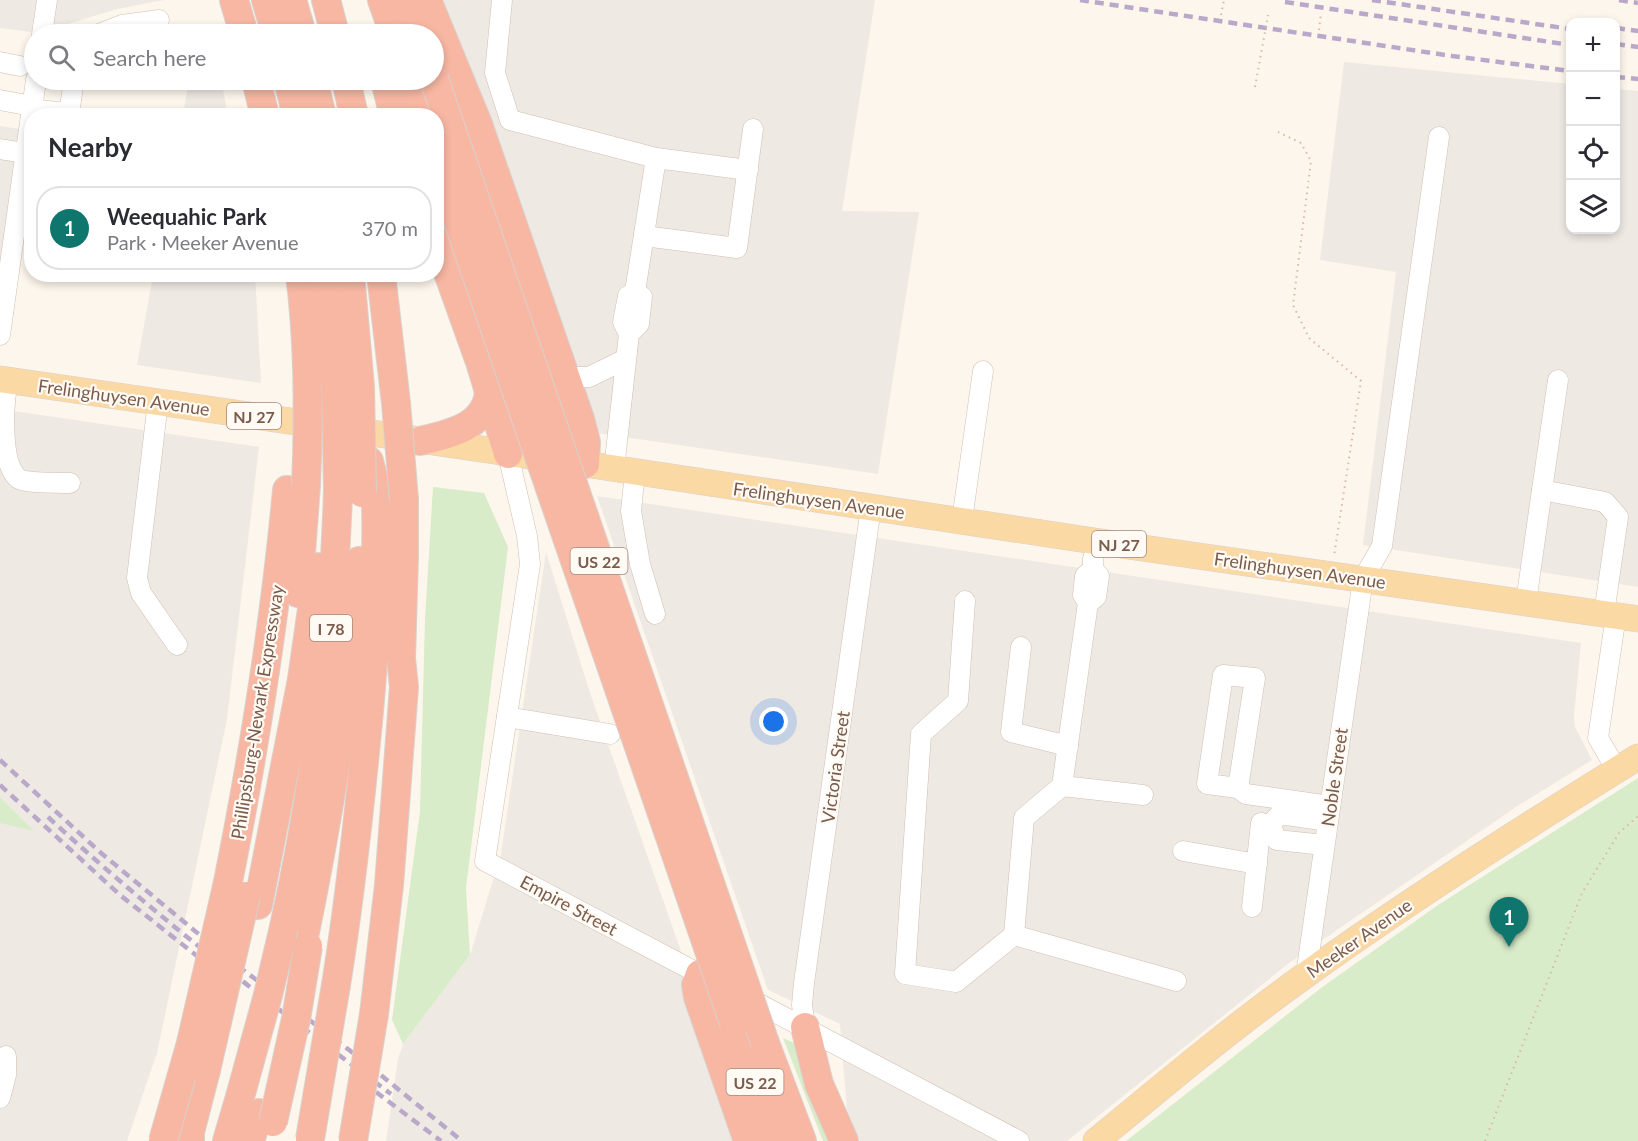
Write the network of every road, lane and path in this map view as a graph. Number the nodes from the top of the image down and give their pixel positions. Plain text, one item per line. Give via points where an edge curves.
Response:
1 (47, 0) edge
2 (234, 0) edge
3 (266, 0) edge
4 (292, 0) edge
5 (326, 0) edge
6 (371, 0) edge
7 (382, 0) edge
8 (406, 0) edge
9 (427, 0) edge
10 (502, 0) edge
11 (1224, 0) edge
12 (1321, 13) dead end
13 (1221, 15) dead end
14 (1268, 15) dead end
15 (159, 20) dead end
16 (43, 24) edge
17 (129, 24) edge
18 (241, 24) edge
19 (273, 24) edge
20 (299, 24) edge
21 (333, 24) edge
22 (375, 24) edge
23 (390, 24) edge
24 (414, 24) edge
25 (437, 24) edge
26 (1319, 30) dead end
27 (444, 41) edge
28 (0, 62) edge
29 (20, 66) dead end
30 (1255, 87) dead end
31 (35, 90) edge
32 (73, 90) edge
33 (258, 90) edge
34 (290, 90) edge
35 (316, 90) edge
36 (348, 90) edge
37 (388, 90) edge
38 (413, 90) edge
39 (438, 90) edge
40 (0, 100) edge
41 (32, 107) junction
42 (38, 108) edge
43 (69, 108) edge
44 (263, 108) edge
45 (295, 108) edge
46 (320, 108) edge
47 (352, 108) edge
48 (392, 108) edge
49 (419, 108) edge
50 (444, 108) edge
51 (444, 108) edge
52 (753, 129) dead end
53 (1278, 132) dead end
54 (1439, 137) dead end
55 (0, 149) edge
56 (24, 153) edge
57 (657, 158) junction
58 (24, 167) edge
59 (748, 170) junction
60 (444, 180) edge
61 (644, 236) junction
62 (444, 261) edge
63 (287, 282) edge
64 (301, 282) edge
65 (321, 282) edge
66 (326, 282) edge
67 (351, 282) edge
68 (382, 282) edge
69 (0, 335) edge
70 (627, 359) junction
71 (983, 371) dead end
72 (566, 377) junction
73 (4, 380) edge
74 (1558, 380) dead end
75 (489, 389) junction
76 (158, 402) junction
77 (420, 441) junction
78 (508, 454) junction
79 (585, 464) junction
80 (625, 470) junction
81 (70, 483) dead end
82 (332, 489) junction
83 (1542, 490) junction
84 (871, 507) junction
85 (962, 520) junction
86 (1094, 541) junction
87 (1331, 574) junction
88 (1363, 579) junction
89 (965, 601) dead end
90 (1526, 602) junction
91 (655, 614) dead end
92 (1619, 616) edge
93 (177, 645) dead end
94 (1021, 647) dead end
95 (507, 717) junction
96 (610, 734) dead end
97 (1068, 746) junction
98 (360, 761) junction
99 (1627, 764) edge
100 (1062, 786) junction
101 (1238, 788) junction
102 (1143, 795) dead end
103 (1329, 814) junction
104 (1638, 816) edge
105 (1270, 825) junction
106 (375, 839) junction
107 (1324, 845) junction
108 (253, 848) junction
109 (1183, 852) dead end
110 (1257, 864) junction
111 (244, 894) junction
112 (1252, 907) dead end
113 (1014, 935) junction
114 (299, 938) junction
115 (700, 974) junction
116 (1306, 975) junction
117 (1176, 981) dead end
118 (354, 999) junction
119 (805, 1027) junction
120 (6, 1056) dead end
121 (210, 1074) junction
122 (0, 1098) edge
123 (260, 1118) edge
124 (316, 1140) edge
125 (163, 1141) edge
126 (190, 1141) edge
127 (195, 1141) edge
128 (227, 1141) edge
129 (250, 1141) edge
130 (353, 1141) edge
131 (748, 1141) edge
132 (777, 1141) edge
133 (802, 1141) edge
134 (844, 1141) edge
135 (1019, 1141) edge
136 (1096, 1141) edge
137 (1485, 1141) edge

1 - 16 street
2 - 18 highway
3 - 19 highway
4 - 20 highway
5 - 21 highway
6 - 22 highway
7 - 23 highway
8 - 24 highway
9 - 25 highway
10 - 57 street via 495,73 510,120
11 - 13 path
12 - 26 path
14 - 30 path, bridge
15 - 17 street
27 - 72 highway via 478,124
28 - 29 street
31 - 41 street
32 - 43 street
33 - 44 highway
34 - 45 highway
35 - 46 highway
36 - 47 highway
37 - 48 highway
38 - 49 highway
39 - 50 highway, US 22, bridge
40 - 41 street
41 - 42 street
51 - 133 highway, US 22, bridge
52 - 59 street
53 - 87 path via 1301,143 1311,161 1293,305 1309,338 1360,381
54 - 88 street via 1382,546
55 - 56 street
57 - 59 street
57 - 61 street
58 - 69 street
59 - 61 street via 737,248
60 - 132 highway, US 22, bridge
61 - 70 street via 635,292 642,297 639,324 629,334
62 - 75 highway
63 - 82 highway, I 78 via 292,370
64 - 82 highway, bridge via 307,368
65 - 82 highway via 326,444
66 - 82 highway, I 78, bridge via 336,389
67 - 82 highway, I 78, bridge via 362,436
68 - 98 highway, bridge via 404,500 401,658
70 - 72 street via 589,377
70 - 80 street
71 - 85 street
72 - 79 highway via 584,430
73 - 76 main road, Frelinghuysen Avenue / NJ 27
73 - 81 street via 0,455 7,470 21,480
74 - 83 street
75 - 77 highway via 488,403 476,420 456,431
75 - 78 highway
76 - 77 main road, Frelinghuysen Avenue / NJ 27
76 - 93 street via 137,578 141,593
77 - 78 main road, Frelinghuysen Avenue / NJ 27
78 - 79 main road, Frelinghuysen Avenue / NJ 27
78 - 95 street, Empire Street via 530,556
79 - 80 main road, Frelinghuysen Avenue / NJ 27
80 - 84 main road, Frelinghuysen Avenue / NJ 27
80 - 91 street via 640,564
82 - 98 highway, I 78 via 334,592 330,642
82 - 98 highway via 375,633
82 - 108 highway via 286,767
82 - 108 highway via 284,626 281,712
83 - 90 street
83 - 92 street via 1605,502 1618,517
84 - 85 main road, Frelinghuysen Avenue / NJ 27
84 - 119 street, Victoria Street via 804,983
85 - 86 main road, Frelinghuysen Avenue / NJ 27
86 - 87 main road, Frelinghuysen Avenue / NJ 27
86 - 97 street via 1094,569 1084,576 1083,595 1088,603
87 - 88 main road, Frelinghuysen Avenue / NJ 27
88 - 90 main road, Frelinghuysen Avenue / NJ 27
88 - 103 street, Noble Street
89 - 113 street via 958,701 921,734 905,974 956,982
90 - 92 main road, Frelinghuysen Avenue / NJ 27
92 - 99 street via 1598,738
94 - 97 street via 1011,732
95 - 96 street
95 - 115 street, Empire Street via 485,861
97 - 100 street
98 - 106 highway
98 - 114 highway, I 78 via 312,844
99 - 116 main road, Meeker Avenue via 1443,881
100 - 102 street
100 - 113 street via 1024,818
101 - 101 street via 1255,678 1223,675 1207,784
101 - 103 street via 1246,794
103 - 105 street via 1280,814
103 - 107 street, Noble Street
104 - 137 path via 1619,833 1582,893
105 - 107 street via 1277,840
105 - 110 street via 1261,823
106 - 118 highway
106 - 118 highway
107 - 116 street, Noble Street
108 - 111 highway
108 - 111 highway, Phillipsburg-Newark Expressway
109 - 110 street
110 - 112 street
111 - 121 highway
111 - 125 highway, Phillipsburg-Newark Expressway, bridge via 191,1043
113 - 117 street
114 - 123 highway, bridge via 296,1018
114 - 123 highway, I 78, bridge via 266,1004
115 - 119 street, Empire Street
115 - 131 highway via 696,985 698,997
116 - 136 main road, Meeker Avenue via 1191,1062
118 - 124 highway, bridge
118 - 130 highway, bridge
119 - 134 highway via 817,1077
119 - 135 street, Empire Street
120 - 122 street
121 - 126 highway
121 - 127 highway
123 - 128 highway, I 78
123 - 129 highway, I 78

